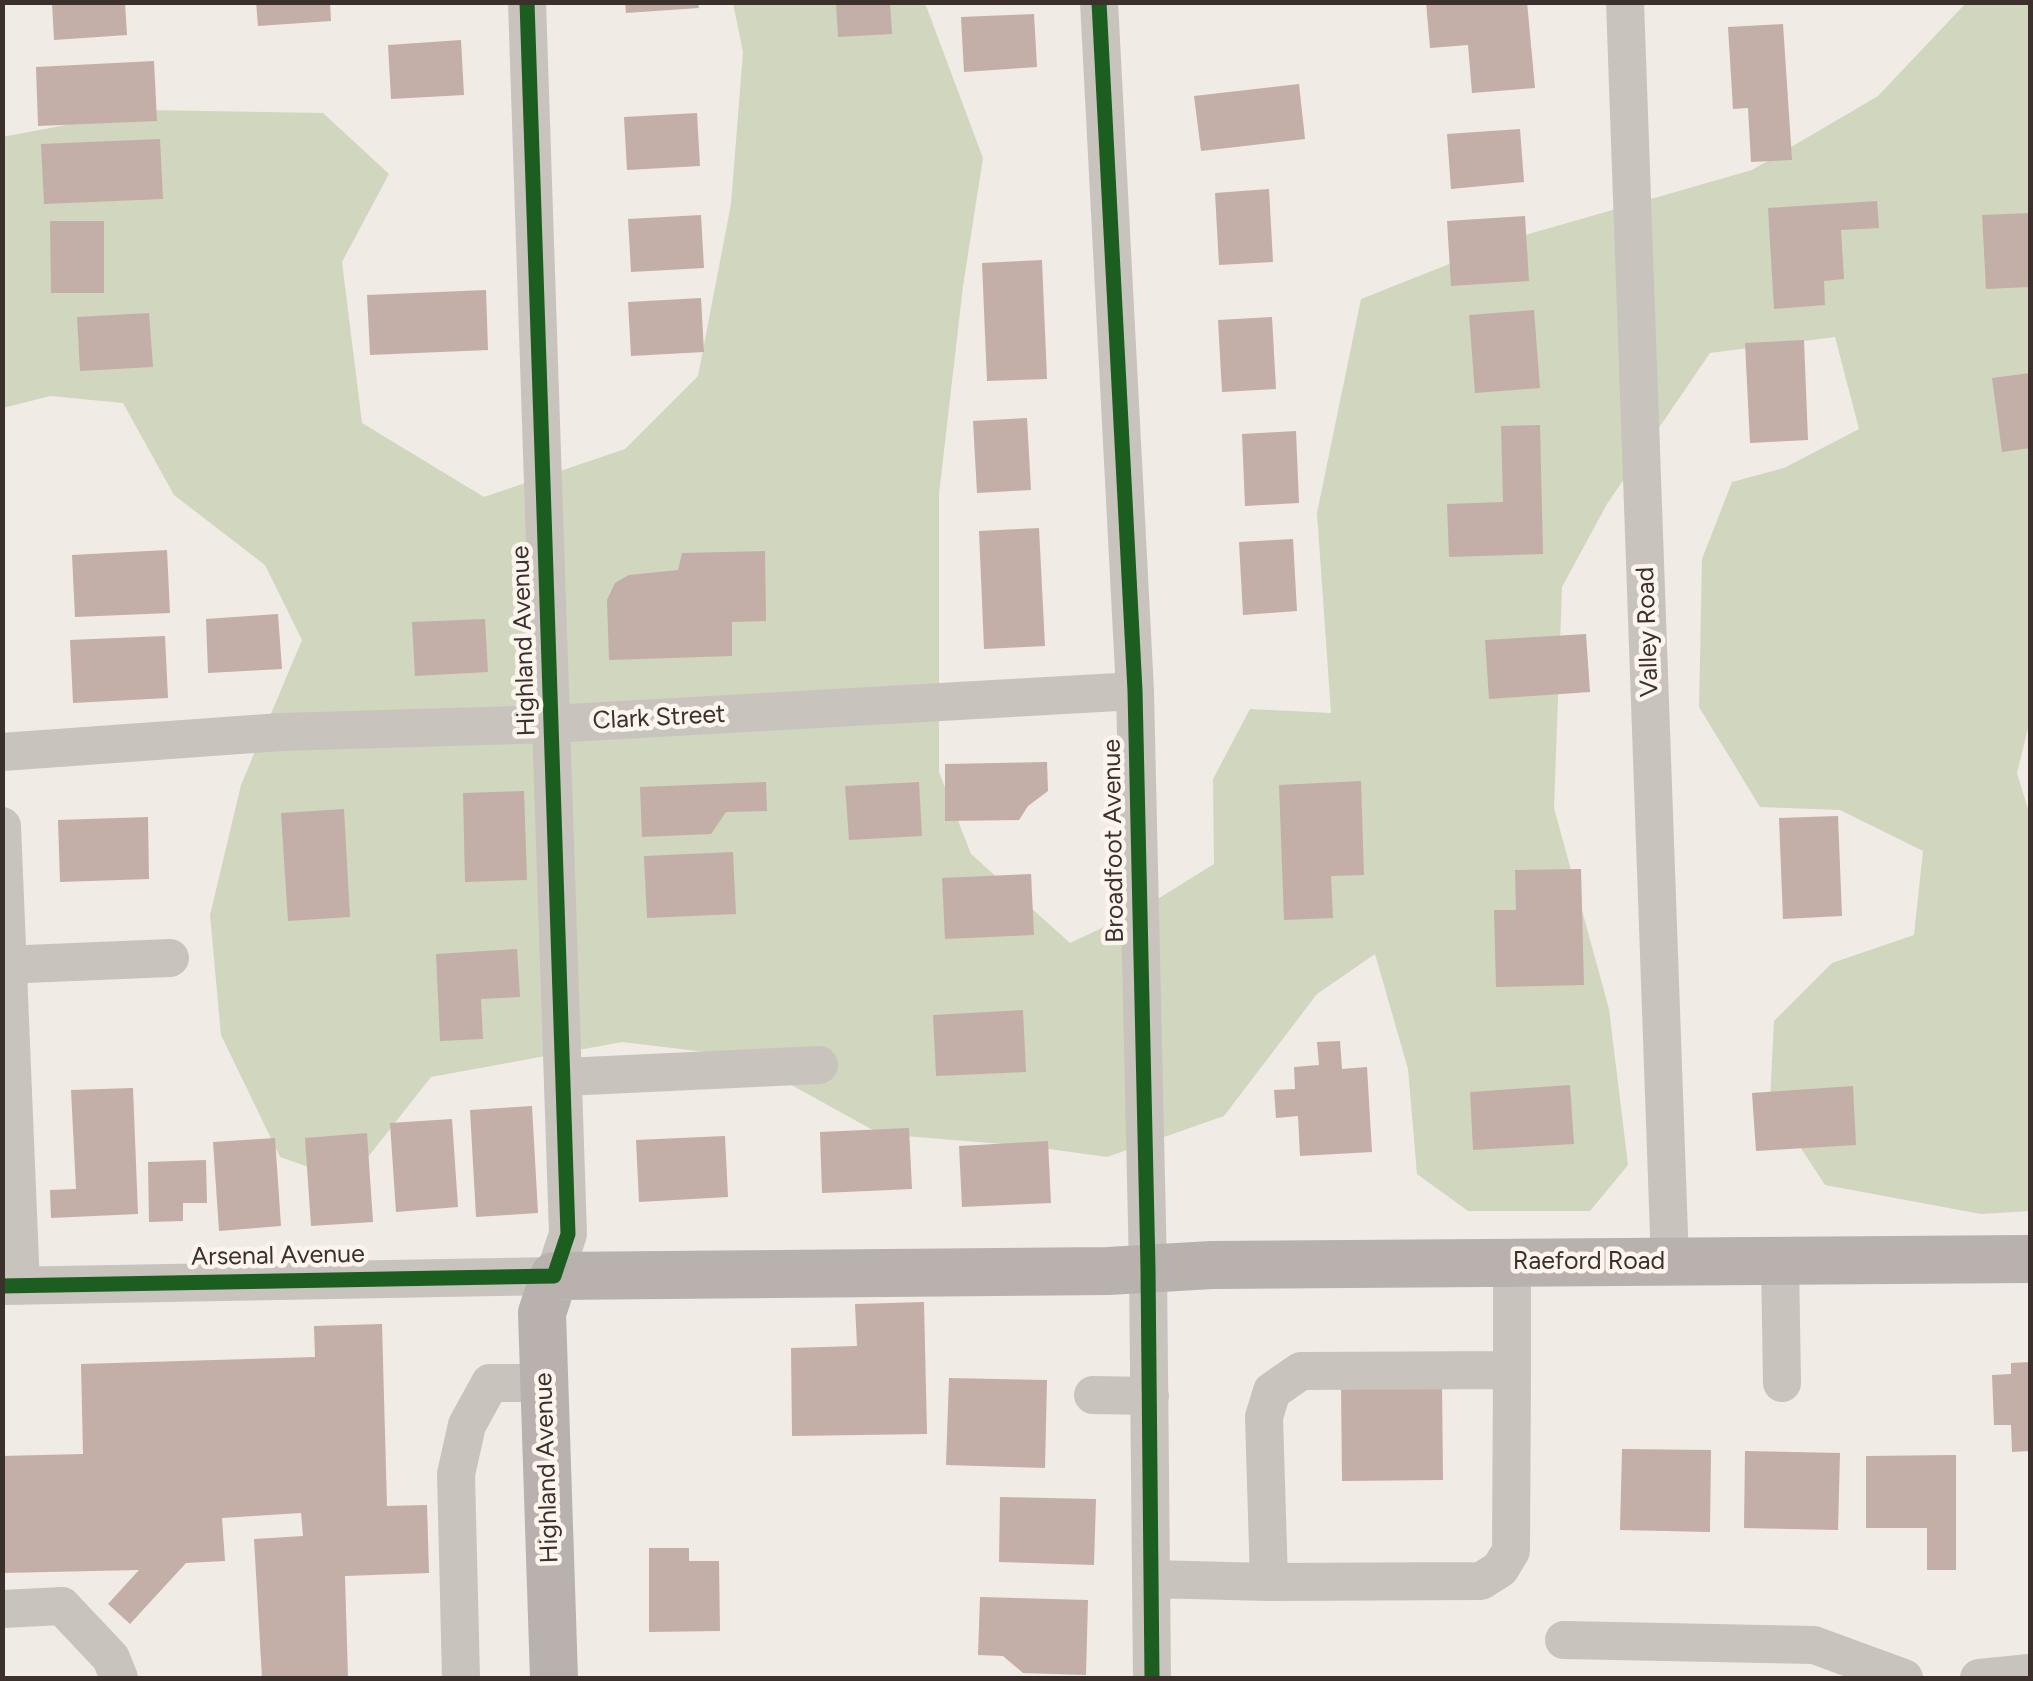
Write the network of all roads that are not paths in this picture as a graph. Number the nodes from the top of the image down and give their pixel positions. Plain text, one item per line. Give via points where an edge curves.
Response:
1 (527, 2) edge
2 (1099, 2) edge
3 (1625, 2) edge
4 (1136, 691) junction
5 (552, 724) junction
6 (2, 752) edge
7 (2, 826) edge
8 (170, 958) dead end
9 (5, 965) edge
10 (818, 1065) dead end
11 (564, 1077) junction
12 (8, 1089) edge
13 (2030, 1259) edge
14 (1780, 1261) junction
15 (1670, 1262) junction
16 (1512, 1263) junction
17 (1148, 1268) junction
18 (554, 1276) junction
19 (12, 1286) edge
20 (1512, 1370) junction
21 (544, 1383) junction
22 (1782, 1384) dead end
23 (1093, 1395) dead end
24 (1150, 1396) junction
25 (1151, 1580) junction
26 (1269, 1582) junction
27 (2, 1608) edge
28 (1564, 1640) dead end
29 (2030, 1673) edge
30 (119, 1678) edge
31 (461, 1678) edge
32 (554, 1678) edge
33 (1152, 1678) edge
34 (1904, 1678) edge
35 (1979, 1678) edge

1 - 5 street, Highland Avenue
2 - 4 street, Broadfoot Avenue
3 - 15 street, Valley Road
4 - 5 street, Clark Street
4 - 17 street, Broadfoot Avenue
5 - 6 street, Clark Street via 281,732
5 - 11 street, Highland Avenue
7 - 9 street
8 - 9 street
9 - 12 street
10 - 11 street
11 - 18 street, Highland Avenue via 568,1234
12 - 19 street
13 - 14 main road, Raeford Road
14 - 15 main road, Raeford Road
14 - 22 street
15 - 16 main road, Raeford Road
16 - 17 main road, Raeford Road
16 - 20 street
17 - 18 main road, Arsenal Avenue
17 - 24 street, Broadfoot Avenue
18 - 19 street, Arsenal Avenue
18 - 21 main road, Highland Avenue via 542,1312
20 - 26 street via 1511,1551 1500,1569 1482,1580
20 - 26 street via 1301,1371 1272,1391 1264,1417
21 - 31 street via 490,1383 467,1425 456,1474
21 - 32 main road, Highland Avenue
23 - 24 street
24 - 25 street, Broadfoot Avenue
25 - 26 street
25 - 33 street, Broadfoot Avenue
27 - 30 street via 62,1606 111,1658
28 - 34 street via 1814,1645
29 - 35 street

